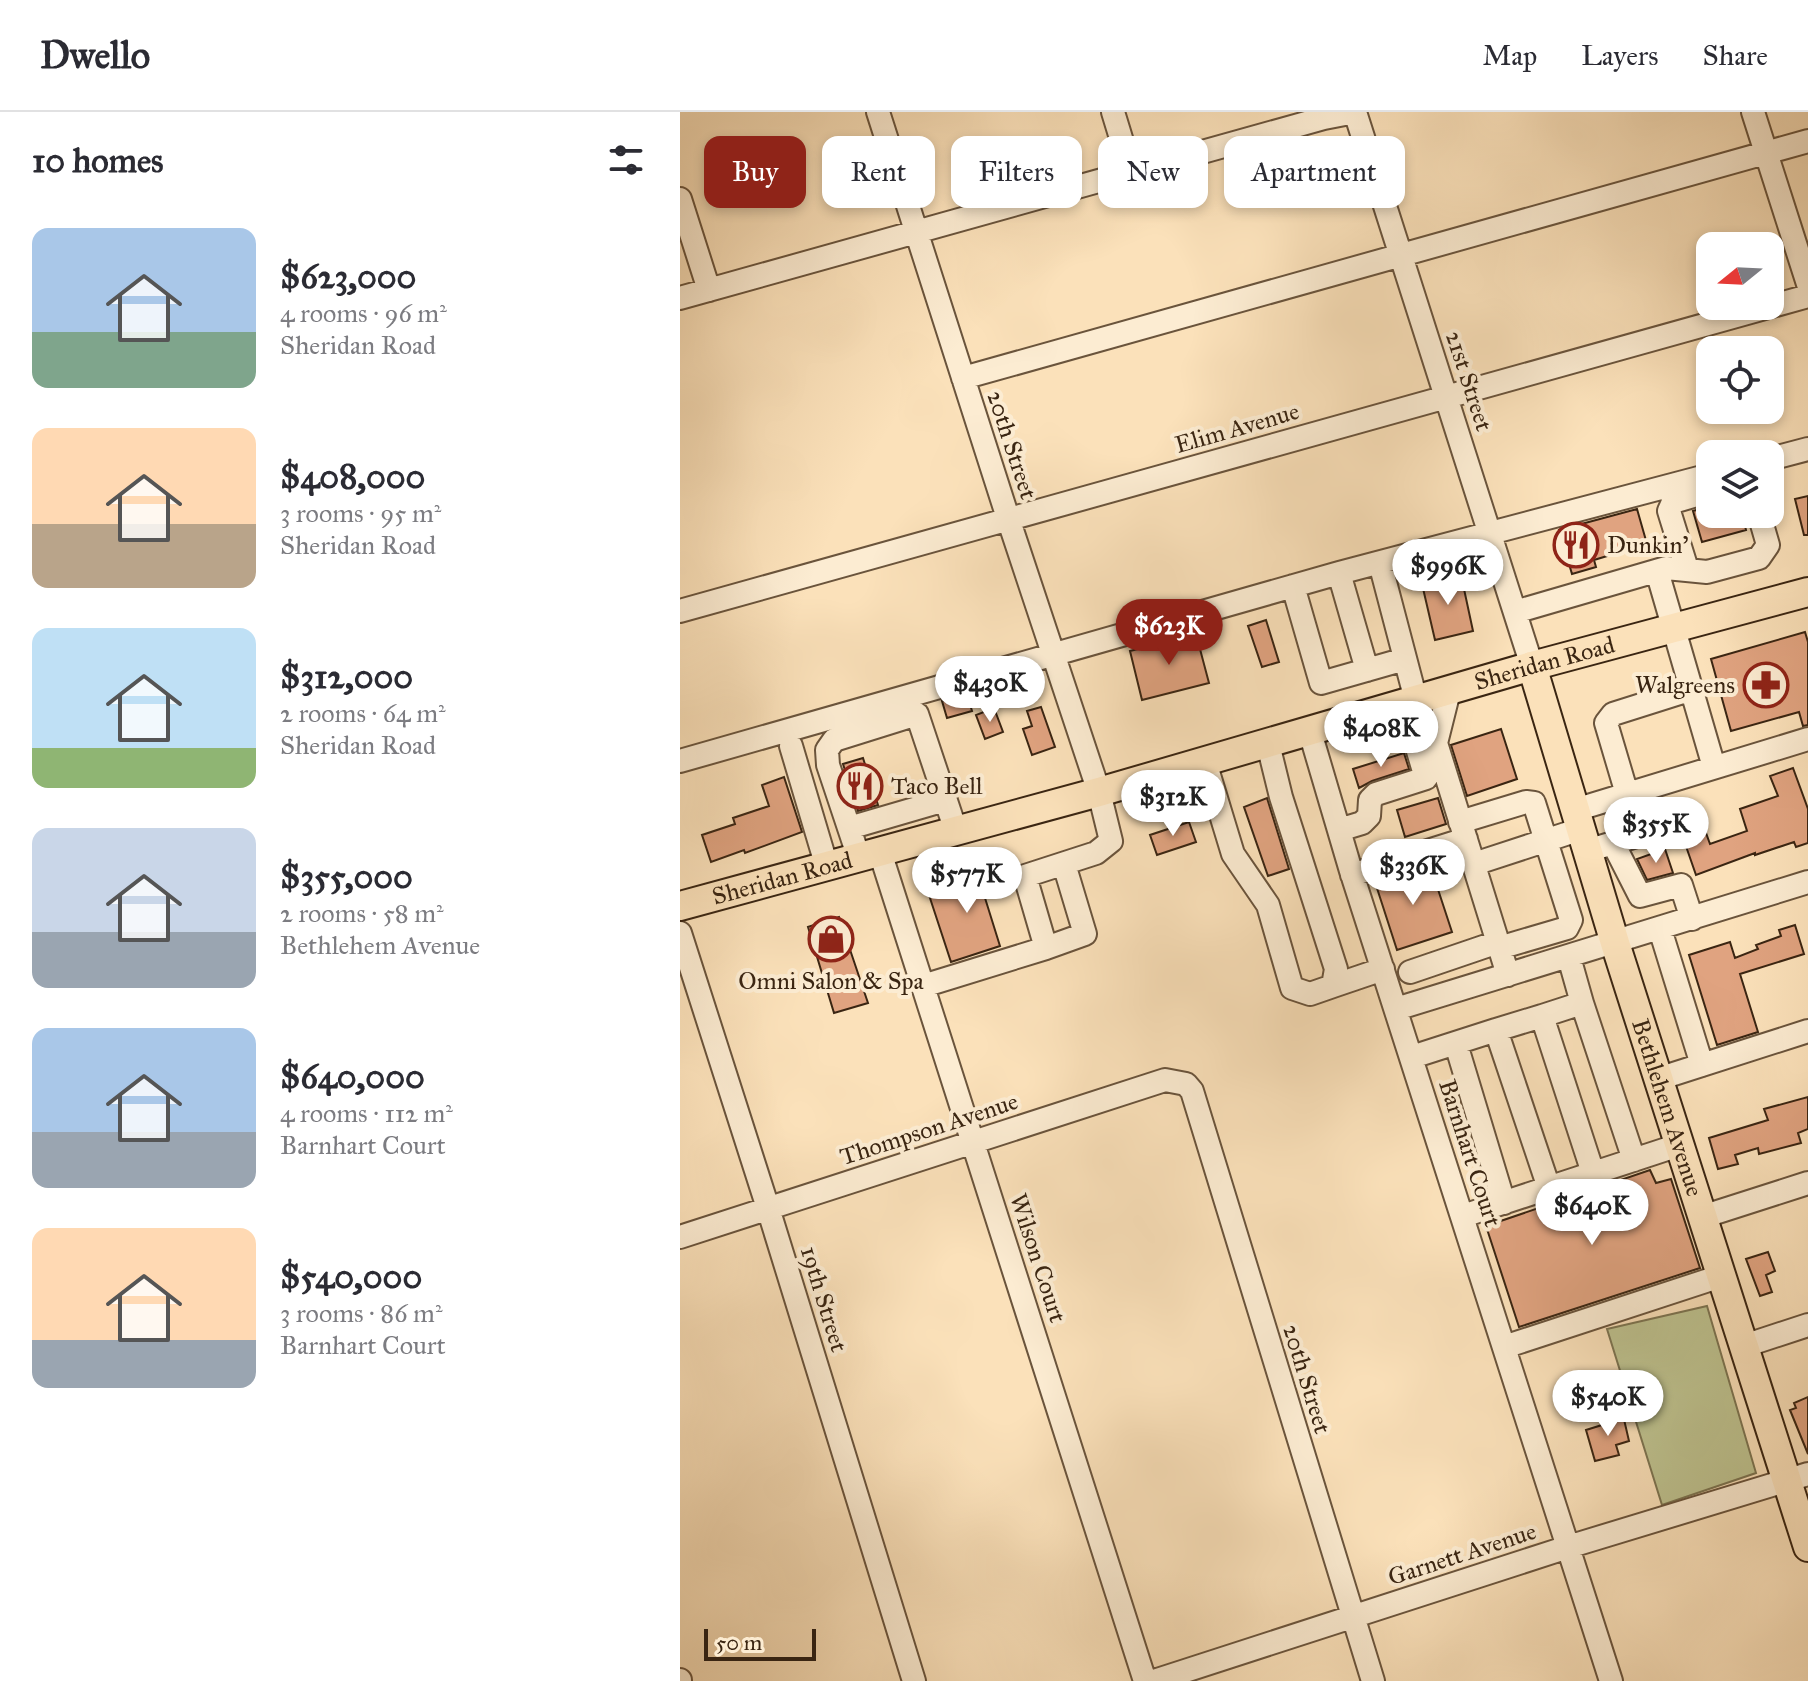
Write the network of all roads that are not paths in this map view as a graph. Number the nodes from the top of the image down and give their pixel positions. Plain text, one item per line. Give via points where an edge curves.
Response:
1 (878, 112) edge
2 (1113, 112) edge
3 (1355, 112) edge
4 (1753, 112) edge
5 (1120, 136) edge
6 (1808, 141) edge
7 (1208, 150) edge
8 (1766, 153) junction
9 (1098, 180) edge
10 (680, 199) edge
11 (917, 232) junction
12 (1401, 255) junction
13 (1808, 284) edge
14 (709, 290) junction
15 (1808, 296) edge
16 (680, 298) edge
17 (963, 378) junction
18 (1446, 396) junction
19 (1808, 449) edge
20 (1784, 455) edge
21 (1696, 479) edge
22 (1696, 495) edge
23 (1008, 518) junction
24 (1763, 528) edge
25 (1489, 534) junction
26 (1380, 563) junction
27 (1687, 569) junction
28 (1657, 571) junction
29 (1339, 573) junction
30 (1293, 586) junction
31 (1808, 592) edge
32 (680, 611) edge
33 (1515, 612) junction
34 (1675, 629) junction
35 (1053, 655) junction
36 (1405, 659) junction
37 (1532, 666) junction
38 (1367, 670) junction
39 (1692, 689) junction
40 (1449, 691) junction
41 (1410, 702) junction
42 (1310, 732) junction
43 (1808, 739) edge
44 (1268, 744) junction
45 (791, 746) dead end
46 (680, 761) edge
47 (1205, 762) junction
48 (1714, 767) junction
49 (1099, 792) junction
50 (1627, 794) junction
51 (945, 800) junction
52 (849, 828) junction
53 (1663, 828) dead end
54 (1339, 830) junction
55 (956, 831) junction
56 (1463, 831) junction
57 (1589, 833) junction
58 (1546, 841) junction
59 (870, 855) junction
60 (1064, 864) junction
61 (1474, 864) junction
62 (827, 867) junction
63 (1352, 875) junction
64 (1808, 882) edge
65 (680, 906) edge
66 (1692, 919) junction
67 (1660, 929) junction
68 (680, 933) edge
69 (1615, 943) junction
70 (1498, 945) junction
71 (1046, 948) junction
72 (1569, 957) junction
73 (1383, 969) junction
74 (1410, 972) dead end
75 (1508, 975) junction
76 (923, 986) junction
77 (1333, 986) junction
78 (689, 992) edge
79 (1582, 1003) junction
80 (1396, 1009) junction
81 (1542, 1016) junction
82 (1496, 1030) junction
83 (1808, 1031) edge
84 (1456, 1044) junction
85 (1412, 1057) junction
86 (1702, 1065) junction
87 (1658, 1079) junction
88 (1192, 1091) joint
89 (974, 1143) junction
90 (1679, 1145) junction
91 (1634, 1160) junction
92 (1593, 1173) junction
93 (1808, 1183) edge
94 (1549, 1188) junction
95 (1504, 1203) junction
96 (768, 1208) junction
97 (1463, 1216) junction
98 (1702, 1217) junction
99 (680, 1237) edge
100 (1721, 1276) junction
101 (1808, 1325) edge
102 (1744, 1346) junction
103 (1504, 1347) junction
104 (1797, 1477) edge
105 (1568, 1547) junction
106 (1808, 1547) edge
107 (1352, 1617) junction
108 (914, 1681) edge
109 (1145, 1681) edge
110 (1154, 1681) edge
111 (1373, 1681) edge
112 (1611, 1681) edge

1 - 11 street, 20th Street
2 - 5 street
3 - 7 street
3 - 12 street, 21st Street
4 - 8 street
6 - 8 street
8 - 12 street
8 - 13 street
9 - 11 street
10 - 14 street
11 - 14 street
11 - 17 street, 20th Street
12 - 17 street
12 - 18 street, 21st Street
14 - 16 street
15 - 18 street, Elim Avenue
17 - 23 street, 20th Street
18 - 23 street, Elim Avenue
18 - 25 street, 21st Street
19 - 20 street
21 - 25 street
22 - 27 street via 1673,502 1669,511
23 - 32 street, Elim Avenue
23 - 35 street, 20th Street
24 - 27 street via 1768,545 1759,558 1707,572
25 - 26 street
25 - 33 street, 21st Street
26 - 29 street
26 - 36 street
27 - 28 street
28 - 33 street
28 - 34 street
29 - 30 street
29 - 38 street
30 - 35 street
30 - 38 street via 1321,683
31 - 34 main road, Sheridan Road
33 - 37 street, 21st Street
34 - 37 main road, Sheridan Road
34 - 39 street
35 - 46 street
35 - 49 street, 20th Street
36 - 38 street
36 - 41 street
37 - 40 main road, Sheridan Road
37 - 57 main road, Bethlehem Avenue
39 - 48 street
39 - 50 street via 1613,714 1606,723
40 - 41 main road, Sheridan Road
40 - 56 street via 1436,743
41 - 42 main road, Sheridan Road
41 - 54 street via 1426,778 1376,794 1362,823
42 - 44 main road, Sheridan Road
42 - 54 street, Barnhart Court
43 - 48 street
44 - 47 main road, Sheridan Road
44 - 77 street via 1336,969
45 - 62 street
47 - 49 main road, Sheridan Road
47 - 77 street via 1233,854 1268,905 1292,988 1310,994
48 - 50 street
49 - 55 main road, Sheridan Road
49 - 60 street, 20th Street via 1111,841 1096,853
50 - 57 street
51 - 52 street
51 - 52 street, Wilson Court via 917,714 834,740 827,750
51 - 55 street
52 - 59 street, Wilson Court
53 - 57 street
54 - 63 street, Barnhart Court
55 - 59 main road, Sheridan Road
56 - 58 street via 1526,802 1534,803
56 - 61 street
56 - 63 street
57 - 58 street
57 - 66 street via 1640,896 1681,885
57 - 69 main road, Bethlehem Avenue
58 - 61 street
58 - 70 street via 1571,920 1567,928
59 - 62 main road, Sheridan Road
59 - 76 street, Wilson Court
60 - 71 street via 1085,934
60 - 71 street via 1025,876
61 - 70 street
62 - 65 main road, Sheridan Road
63 - 73 street, Barnhart Court
64 - 66 street
66 - 67 street
67 - 69 street
67 - 86 street
68 - 78 street, 19th Street
69 - 72 street
69 - 87 main road, Bethlehem Avenue
70 - 74 street
70 - 75 street
71 - 76 street
72 - 75 street
72 - 79 street
73 - 77 street
73 - 80 street, Barnhart Court
75 - 80 street
76 - 89 street, Wilson Court
78 - 96 street, 19th Street
79 - 81 street
79 - 91 street
80 - 85 street, Barnhart Court
81 - 82 street
81 - 92 street
82 - 84 street
82 - 94 street
83 - 86 street
84 - 85 street
84 - 95 street
85 - 97 street, Barnhart Court
86 - 87 street
87 - 90 main road, Bethlehem Avenue
88 - 89 street, Thompson Avenue via 1186,1084 1165,1080
88 - 107 street, 20th Street
89 - 96 street, Thompson Avenue
89 - 109 street, Wilson Court
90 - 91 street
90 - 98 main road, Bethlehem Avenue
91 - 92 street
92 - 94 street
93 - 98 street
94 - 95 street
95 - 97 street
96 - 99 street, Thompson Avenue
96 - 108 street, 19th Street
97 - 103 street, Barnhart Court
98 - 100 main road, Bethlehem Avenue
100 - 102 main road, Bethlehem Avenue
100 - 103 street
101 - 102 street
102 - 104 main road, Bethlehem Avenue
103 - 105 street, Barnhart Court
104 - 105 street, Garnett Avenue
104 - 106 main road, Bethlehem Avenue
105 - 107 street, Garnett Avenue
105 - 112 street, Barnhart Court
107 - 110 street, Garnett Avenue
107 - 111 street, 20th Street

